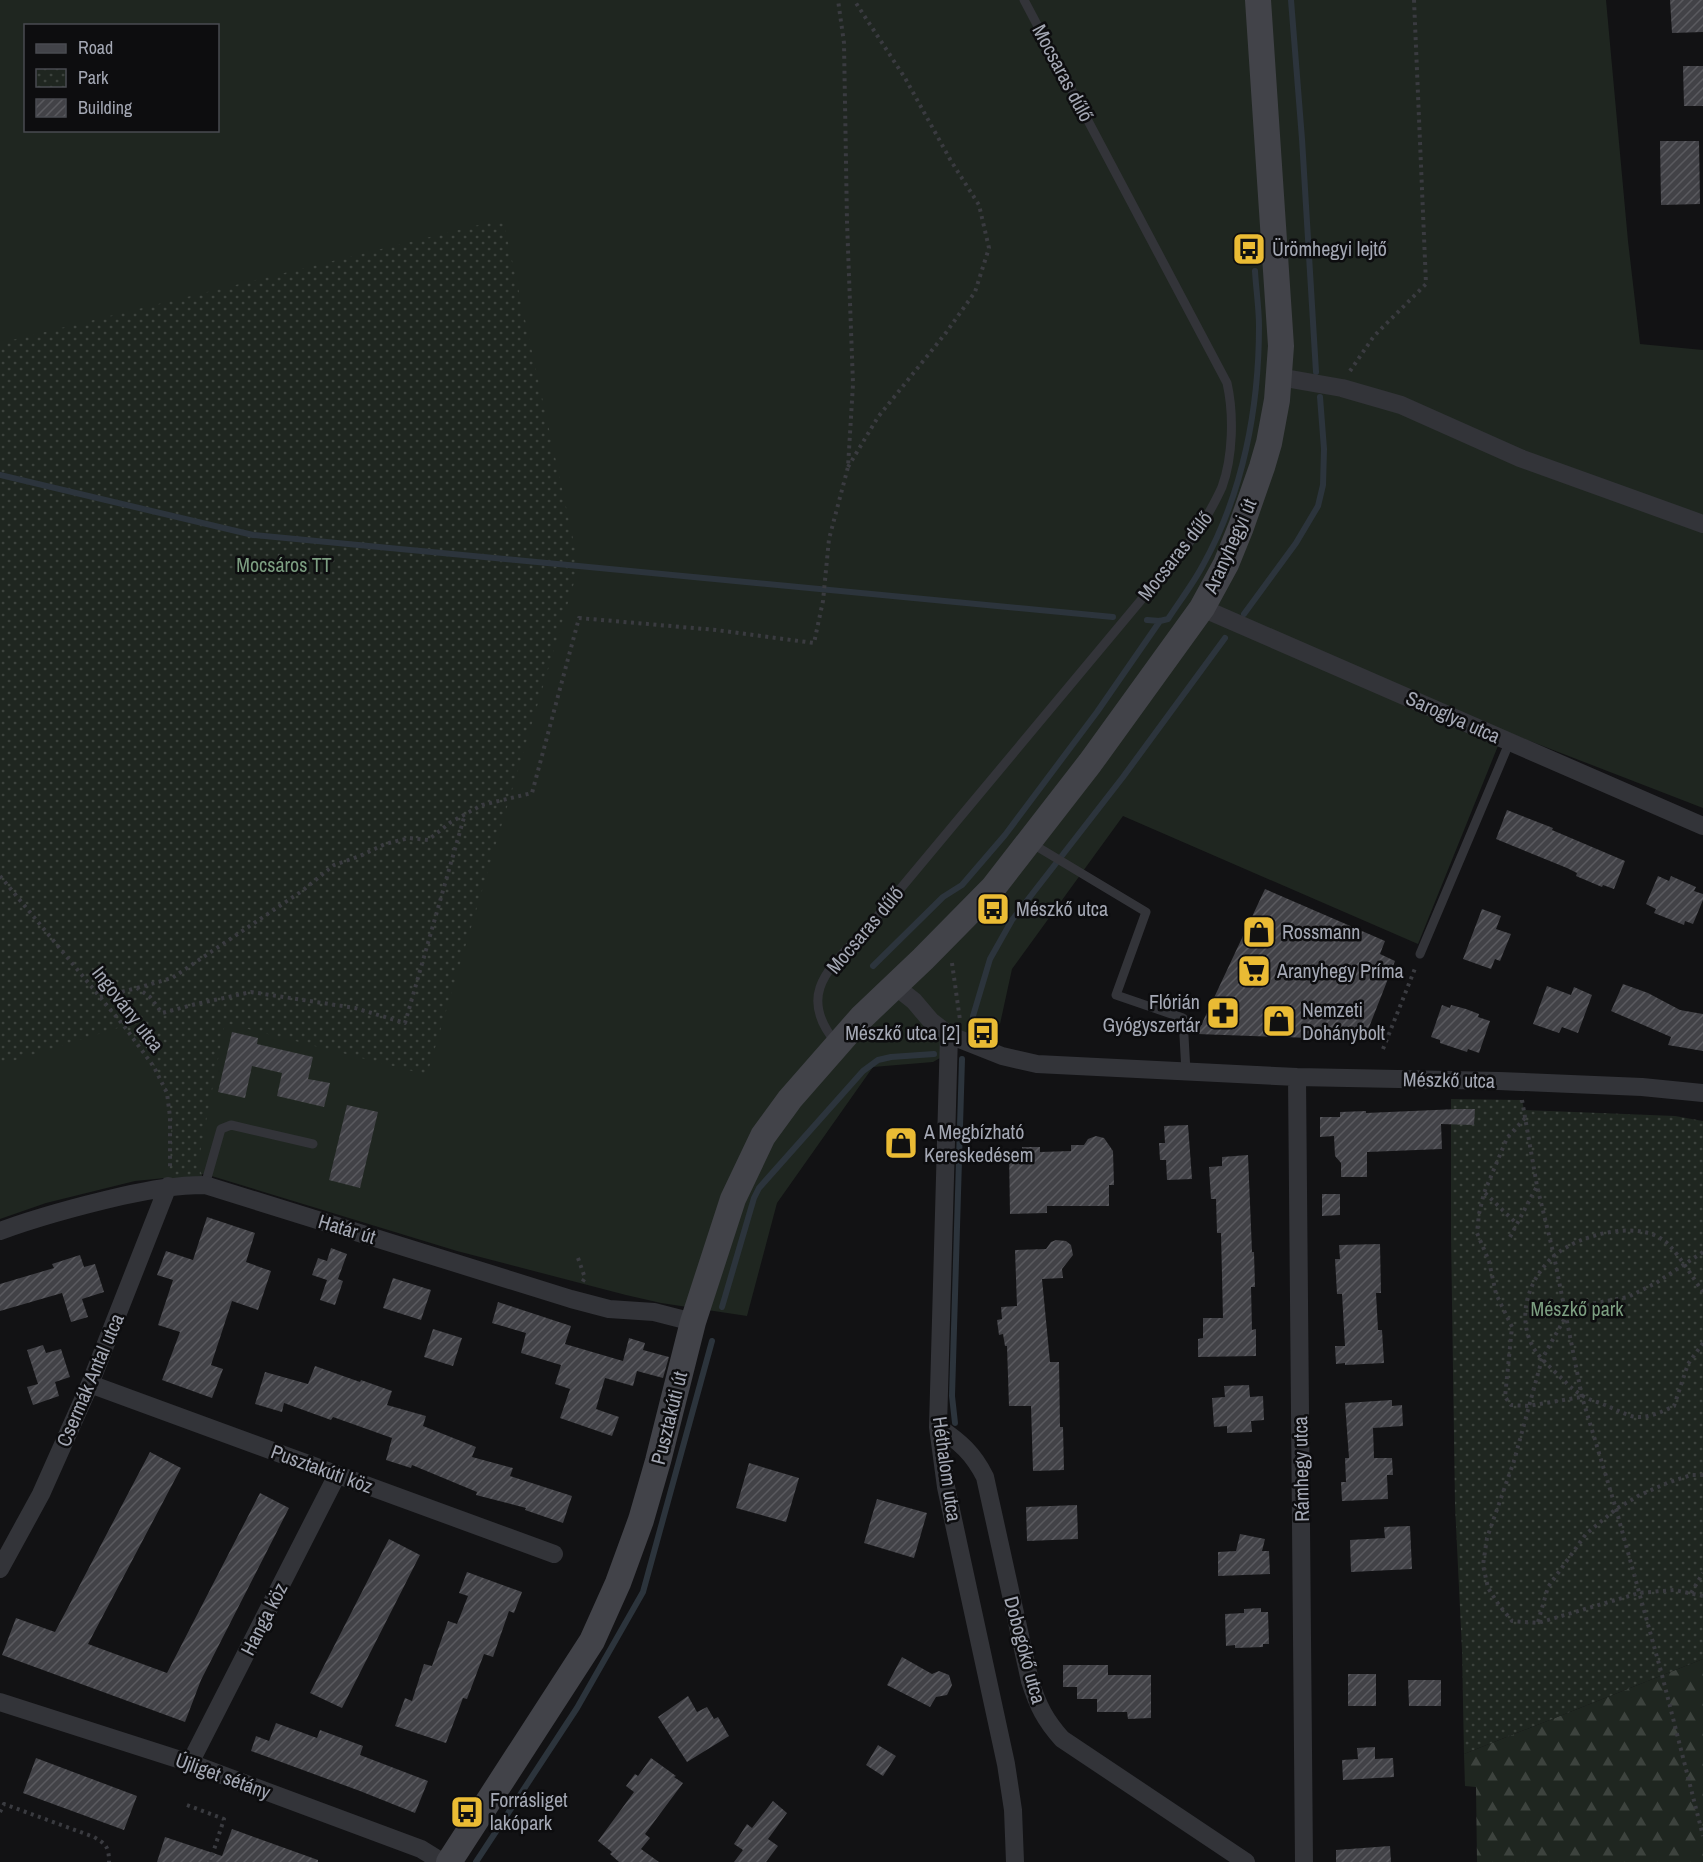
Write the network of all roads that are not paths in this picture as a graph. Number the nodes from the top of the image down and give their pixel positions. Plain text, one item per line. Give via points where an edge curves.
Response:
1 (1024, 0) edge
2 (1258, 0) edge
3 (1279, 377) junction
4 (1703, 524) edge
5 (1202, 608) junction
6 (1510, 741) junction
7 (1703, 826) edge
8 (1029, 841) junction
9 (1420, 954) road end
10 (896, 986) junction
11 (949, 1035) junction
12 (837, 1044) junction
13 (1186, 1072) junction
14 (1297, 1077) junction
15 (1703, 1093) edge
16 (313, 1144) dead end
17 (205, 1185) junction
18 (168, 1186) junction
19 (0, 1231) edge
20 (693, 1322) junction
21 (90, 1384) junction
22 (938, 1427) junction
23 (337, 1475) junction
24 (554, 1554) dead end
25 (0, 1569) edge
26 (0, 1702) edge
27 (190, 1763) junction
28 (442, 1862) edge
29 (449, 1862) edge
30 (1015, 1862) edge
31 (1246, 1862) edge
32 (1304, 1862) edge

1 - 12 lane, Mocsaras dűlő via 1227,383 1232,429 1228,460 1223,484 1197,533 820,984 818,1013
2 - 3 street, Aranyhegyi út via 1280,314
3 - 4 street via 1342,388 1401,405 1520,458
3 - 5 street, Aranyhegyi út via 1269,443 1254,493 1226,564
5 - 6 street, Saroglya utca
5 - 8 street, Aranyhegyi út
6 - 7 street, Saroglya utca
6 - 9 lane
8 - 10 street, Aranyhegyi út via 993,888
8 - 13 lane via 1146,912 1116,995 1183,1018
10 - 11 street, Mészkő utca
10 - 12 street, Pusztakúti út
11 - 13 street, Mészkő utca via 1002,1056 1037,1064
11 - 22 street, Héthalom utca
12 - 20 street, Pusztakúti út via 763,1136 733,1199
13 - 14 street, Mészkő utca
14 - 15 street, Mészkő utca via 1550,1083
14 - 32 street, Rámhegy utca
16 - 17 lane via 231,1125 221,1129
17 - 18 street, Határ út
17 - 20 street, Határ út via 571,1299
18 - 19 street, Határ út via 50,1213
18 - 21 street, Csermák Antal utca
20 - 29 street, Pusztakúti út via 641,1520 601,1622
21 - 23 street, Pusztakúti köz
21 - 25 street, Csermák Antal utca via 41,1494
22 - 30 street, Héthalom utca via 946,1487 1006,1764
22 - 31 street, Dobogókő utca via 959,1441 985,1477 1030,1681 1047,1722 1062,1739
23 - 24 street, Pusztakúti köz
23 - 27 street, Hanga köz
26 - 27 street, Újliget sétány
27 - 28 street, Újliget sétány via 422,1849

